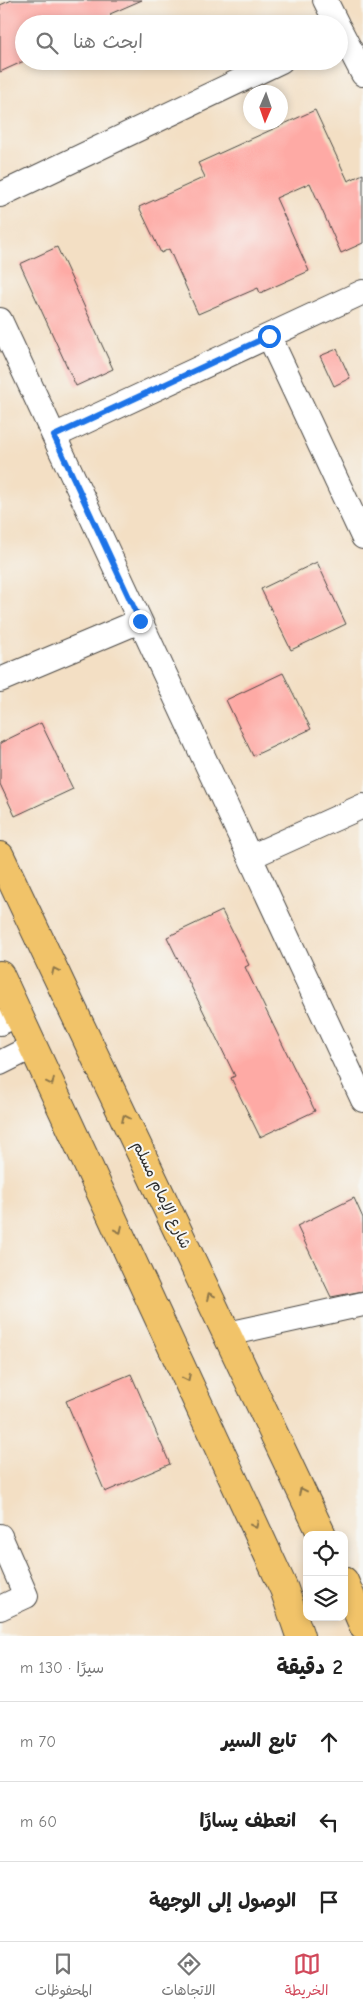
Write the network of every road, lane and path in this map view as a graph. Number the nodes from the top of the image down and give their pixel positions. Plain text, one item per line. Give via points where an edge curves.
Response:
1 (325, 0) edge
2 (332, 15) edge
3 (348, 46) edge
4 (262, 70) edge
5 (363, 74) edge
6 (0, 195) edge
7 (363, 292) edge
8 (0, 320) edge
9 (269, 336) junction
10 (54, 436) junction
11 (363, 537) edge
12 (140, 621) junction
13 (0, 680) edge
14 (363, 806) edge
15 (0, 856) edge
16 (250, 857) junction
17 (0, 975) edge
18 (9, 1019) edge
19 (34, 1046) junction
20 (0, 1063) edge
21 (363, 1100) edge
22 (363, 1304) edge
23 (228, 1334) junction
24 (320, 1531) edge
25 (0, 1536) edge
26 (353, 1592) edge
27 (0, 1608) edge
28 (363, 1625) edge
29 (300, 1636) edge

1 - 2 street
3 - 5 street
4 - 6 street
7 - 9 street
8 - 10 street
9 - 10 street
9 - 11 street
10 - 12 street
12 - 13 street
12 - 16 street
14 - 16 street
23 -> 15 main road, شارع الإمام مسلم
16 - 21 street
17 - 18 main road
18 - 19 main road
19 - 20 street
19 -> 29 main road via 284,1589
22 - 23 street
24 -> 23 main road, شارع الإمام مسلم
25 - 27 street via 26,1596
26 - 28 main road

